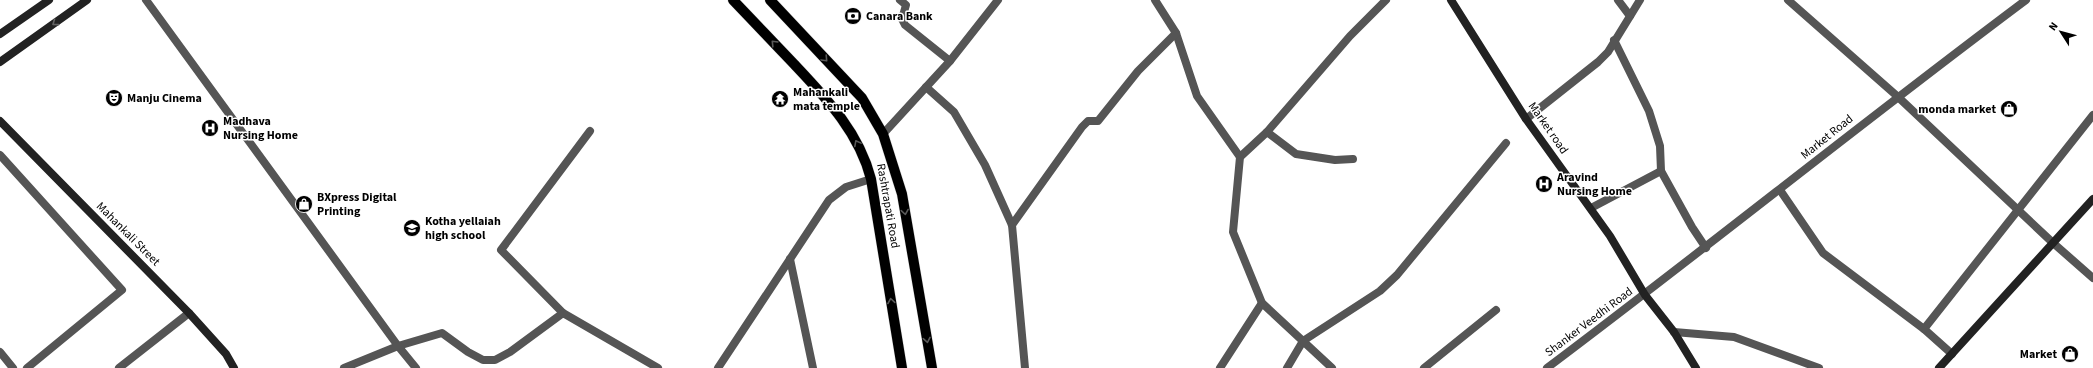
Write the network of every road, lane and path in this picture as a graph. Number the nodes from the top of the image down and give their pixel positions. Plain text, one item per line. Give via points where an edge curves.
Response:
1 (49, 0) edge
2 (87, 0) edge
3 (146, 0) edge
4 (733, 0) edge
5 (770, 0) edge
6 (900, 0) edge
7 (998, 0) edge
8 (1155, 0) edge
9 (1386, 0) edge
10 (1452, 0) edge
11 (1618, 0) edge
12 (1640, 0) edge
13 (1788, 0) edge
14 (2026, 0) edge
15 (1630, 16) junction
16 (1176, 32) junction
17 (0, 34) edge
18 (1614, 40) junction
19 (0, 62) edge
20 (950, 62) junction
21 (926, 87) junction
22 (1897, 96) junction
23 (2093, 115) edge
24 (1526, 119) junction
25 (0, 122) edge
26 (590, 131) dead end
27 (1267, 132) junction
28 (883, 134) junction
29 (1506, 143) dead end
30 (0, 156) edge
31 (1240, 157) junction
32 (1353, 160) dead end
33 (1661, 172) junction
34 (871, 179) junction
35 (1780, 190) junction
36 (2093, 199) edge
37 (1591, 208) junction
38 (2017, 210) junction
39 (1012, 225) junction
40 (2052, 242) junction
41 (1706, 248) junction
42 (790, 259) junction
43 (2093, 278) edge
44 (1645, 295) junction
45 (1262, 303) junction
46 (1496, 310) dead end
47 (189, 313) junction
48 (563, 313) junction
49 (1924, 329) junction
50 (1674, 332) junction
51 (1303, 341) junction
52 (398, 346) junction
53 (0, 352) edge
54 (1952, 354) junction
55 (13, 368) edge
56 (28, 368) edge
57 (119, 368) edge
58 (234, 368) edge
59 (344, 368) edge
60 (416, 368) edge
61 (658, 368) edge
62 (718, 368) edge
63 (813, 368) edge
64 (902, 368) edge
65 (932, 368) edge
66 (1025, 368) edge
67 (1220, 368) edge
68 (1287, 368) edge
69 (1332, 368) edge
70 (1424, 368) edge
71 (1547, 368) edge
72 (1696, 368) edge
73 (1819, 368) edge
74 (1939, 368) edge

1 - 17 street
2 -> 19 street
3 - 52 street
34 -> 4 main road, Rashtrapati Road via 866,160 857,142 833,105
5 -> 28 main road, Rashtrapati Road via 862,98
6 - 20 street via 906,5 902,19 905,25
7 - 20 street
8 - 16 street
9 - 27 street via 1350,36
10 - 24 street, Market road
11 - 15 street
12 - 15 street
13 - 22 street
14 - 22 street, Market Road
15 - 18 street
16 - 31 street via 1197,96
16 - 39 street via 1138,71 1098,121 1088,121 1082,127
18 - 24 street via 1608,52 1598,62
18 - 33 street via 1649,111 1660,146
20 - 21 street
21 - 28 street
21 - 39 street via 954,112 985,165
22 - 35 street, Market Road
22 - 38 street
23 - 38 street
24 - 37 street, Market road
25 - 47 street, Mahankali Street
26 - 48 street via 501,250
27 - 31 street
27 - 32 street via 1296,154
28 -> 65 main road, Rashtrapati Road via 902,194
29 - 51 street via 1397,275 1380,291
30 - 56 street via 122,290
31 - 45 street via 1233,232
33 - 37 street
33 - 41 street
34 - 42 street via 846,187 830,200
64 -> 34 main road, Rashtrapati Road
35 - 41 street, Market Road
35 - 49 street via 1823,253
36 - 40 street
37 - 44 street, Market road
38 - 40 street
38 - 49 street
39 - 66 street
40 - 43 street
40 - 54 street
41 - 44 street, Market Road
42 - 62 street
42 - 63 street
44 - 50 street, Market road
44 - 71 street, Shanker Veedhi Road
45 - 51 street
45 - 67 street
46 - 70 street
47 - 57 street
47 - 58 street, Mahankali Street via 226,354
48 - 52 street via 496,360 483,360 473,355 442,333
48 - 61 street
49 - 54 street
50 - 72 street, Market road
50 - 73 street via 1734,337
51 - 68 street
51 - 69 street
52 - 59 street
52 - 60 street
53 - 55 street
54 - 74 street

